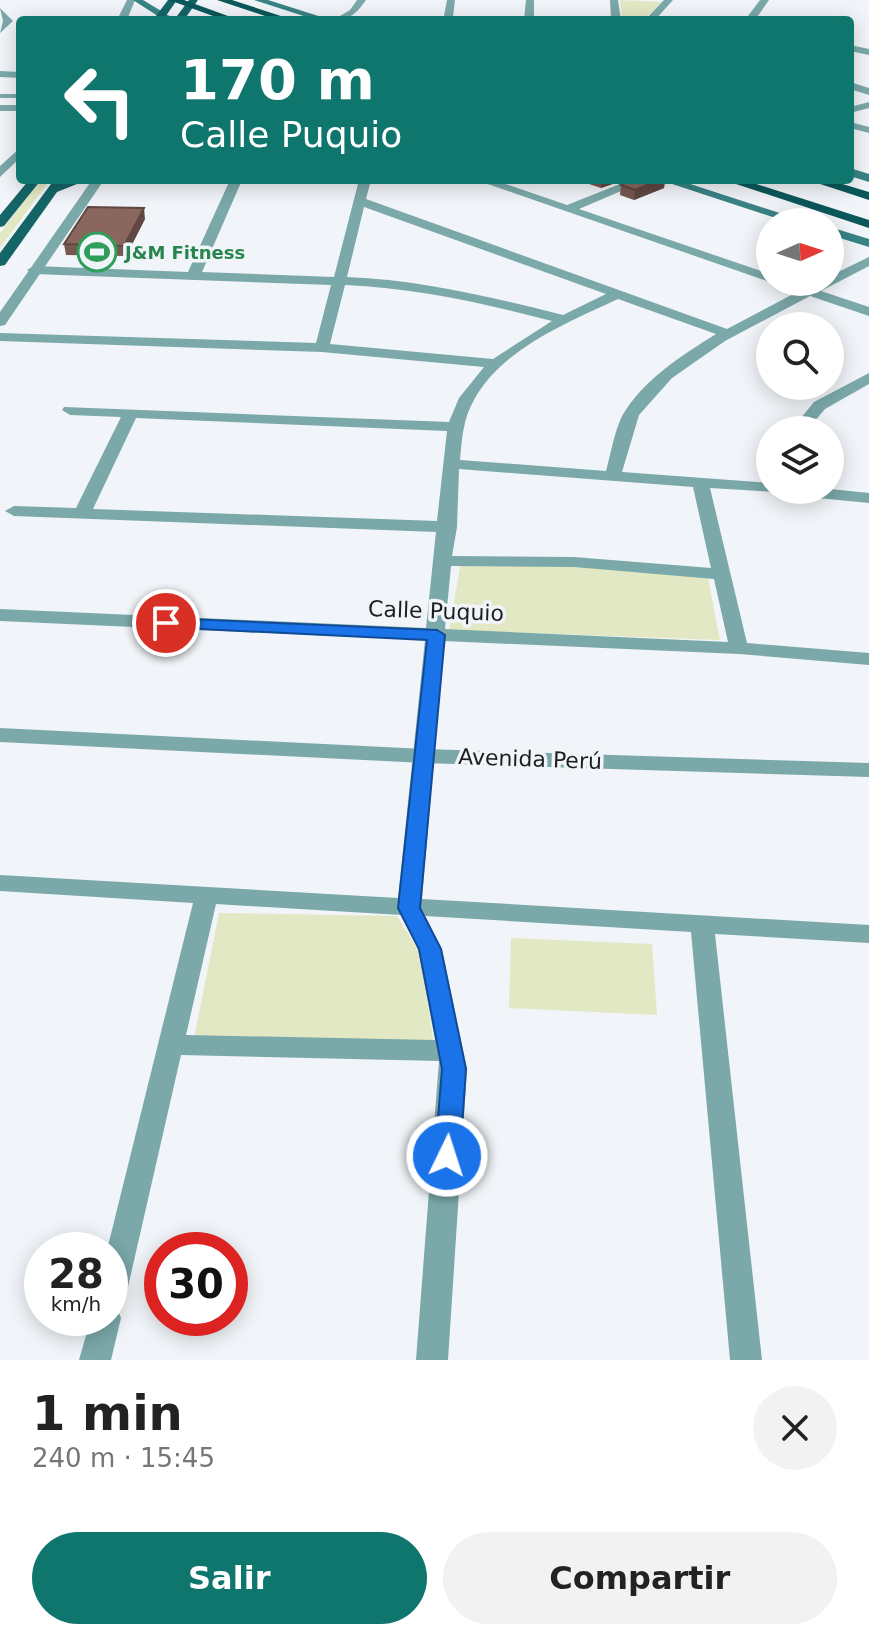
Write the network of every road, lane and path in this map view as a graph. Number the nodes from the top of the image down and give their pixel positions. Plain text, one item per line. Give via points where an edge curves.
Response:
1 (137, 0) edge
2 (174, 0) edge
3 (222, 0) edge
4 (258, 0) edge
5 (669, 0) edge
6 (358, 1) edge
7 (192, 3) edge
8 (0, 11) edge
9 (161, 16) edge
10 (224, 16) edge
11 (275, 16) edge
12 (312, 16) edge
13 (346, 16) edge
14 (654, 16) edge
15 (0, 30) edge
16 (16, 155) edge
17 (0, 173) edge
18 (32, 184) edge
19 (95, 184) edge
20 (234, 184) edge
21 (364, 184) edge
22 (494, 184) edge
23 (631, 184) edge
24 (679, 184) edge
25 (744, 184) edge
26 (828, 184) edge
27 (56, 185) edge
28 (869, 196) edge
29 (360, 201) junction
30 (756, 208) edge
31 (568, 209) junction
32 (0, 223) edge
33 (869, 224) edge
34 (844, 235) edge
35 (869, 243) edge
36 (869, 261) edge
37 (0, 262) edge
38 (34, 270) junction
39 (756, 273) edge
40 (194, 274) junction
41 (844, 274) edge
42 (340, 280) junction
43 (616, 295) junction
44 (803, 296) edge
45 (822, 296) edge
46 (869, 312) edge
47 (564, 320) junction
48 (0, 322) edge
49 (731, 335) junction
50 (0, 337) edge
51 (322, 348) junction
52 (498, 364) junction
53 (869, 378) edge
54 (70, 410) dead end
55 (131, 412) junction
56 (808, 416) edge
57 (455, 427) junction
58 (454, 464) junction
59 (613, 475) junction
60 (700, 482) junction
61 (756, 487) edge
62 (844, 495) edge
63 (869, 498) edge
64 (14, 511) dead end
65 (82, 513) junction
66 (448, 527) junction
67 (444, 561) junction
68 (722, 574) junction
69 (0, 615) edge
70 (437, 635) junction
71 (739, 648) junction
72 (869, 659) edge
73 (0, 735) edge
74 (424, 756) junction
75 (869, 770) edge
76 (0, 883) edge
77 (207, 893) junction
78 (409, 908) junction
79 (702, 925) junction
80 (869, 934) edge
81 (171, 1045) junction
82 (451, 1051) junction
83 (126, 1232) edge
84 (101, 1336) edge
85 (95, 1360) edge
86 (432, 1360) edge
87 (746, 1360) edge

1 - 9 main road
2 - 7 highway
3 - 11 highway
4 - 12 main road
5 - 14 street
6 - 13 street
7 - 10 highway
8 - 15 street via 8,21
16 - 17 street
18 - 32 main road
19 - 38 street
20 - 40 street
21 - 29 street
22 - 31 street
23 - 31 street
24 - 30 main road
25 - 33 highway
26 - 28 highway
27 - 37 main road
29 - 42 street
29 - 43 street
31 - 39 street
34 - 35 main road
36 - 41 street
38 - 40 street
38 - 48 street
40 - 42 street
42 - 47 street via 436,289
42 - 51 street
43 - 47 street
43 - 49 street
44 - 49 street
45 - 46 street
47 - 52 street
49 - 59 street via 689,357 654,385 631,416
50 - 51 street
51 - 52 street
52 - 57 street via 468,395
53 - 56 street
54 - 55 street
55 - 57 street
55 - 65 street
57 - 58 street
58 - 59 street
58 - 66 street
59 - 60 street
60 - 61 street
60 - 68 street
62 - 63 street
64 - 65 street
65 - 66 street
66 - 67 street
67 - 68 street via 574,562
67 - 70 street
68 - 71 street
69 - 70 street, Calle Puquio
70 - 71 street, Calle Puquio
70 - 74 street
71 - 72 street, Calle Puquio
73 - 74 street, Avenida Perú
74 - 75 street, Avenida Perú
74 - 78 street
76 - 77 street
77 - 78 street
77 - 81 street
78 - 79 street
78 - 82 street via 430,949
79 - 80 street
79 - 87 street
81 - 82 street
81 - 83 street
82 - 86 street via 454,1069
84 - 85 street

